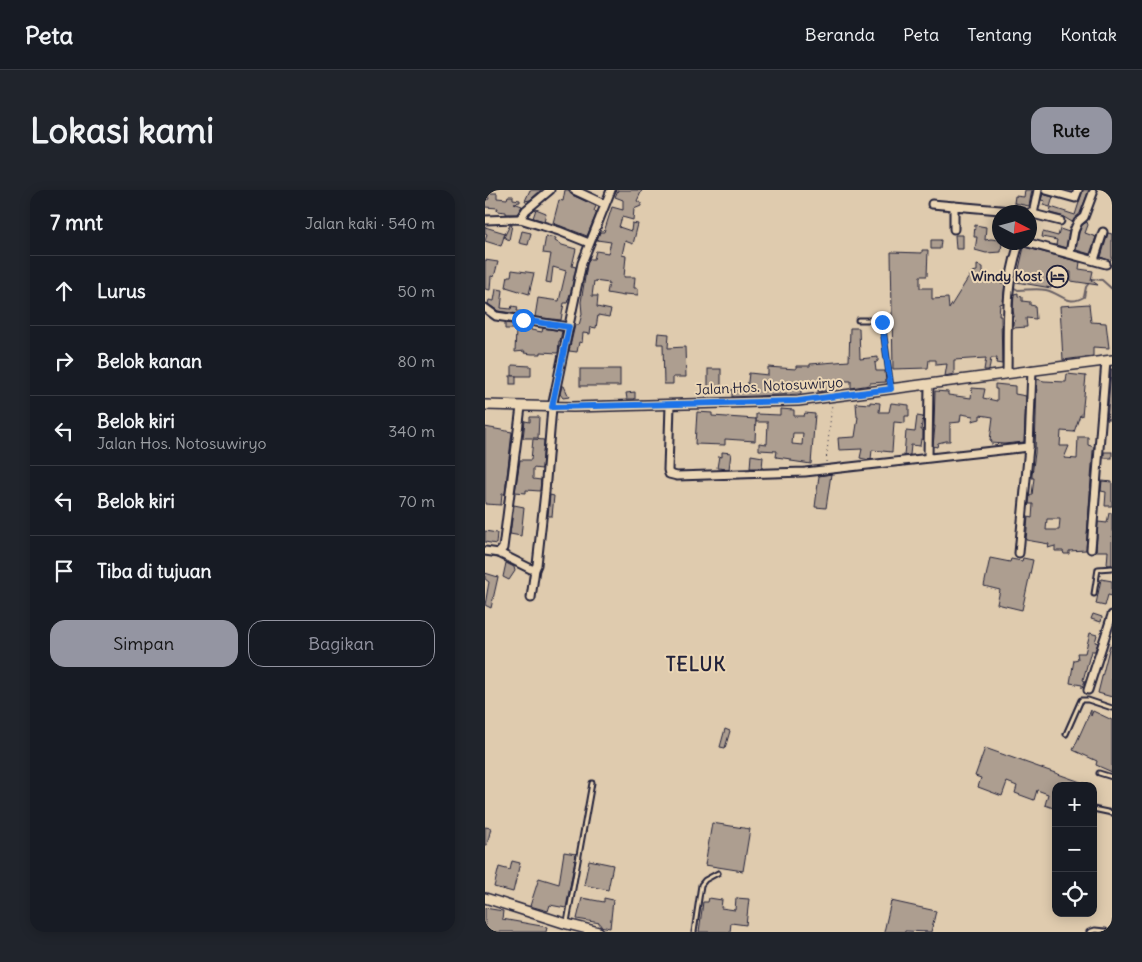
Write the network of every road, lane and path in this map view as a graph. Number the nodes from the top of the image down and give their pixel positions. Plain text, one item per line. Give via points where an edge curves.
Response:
1 (550, 190) edge
2 (574, 190) edge
3 (611, 190) edge
4 (1038, 190) edge
5 (1046, 190) edge
6 (1078, 190) edge
7 (1093, 194) dead end
8 (604, 204) junction
9 (932, 204) dead end
10 (1033, 205) edge
11 (954, 206) junction
12 (992, 209) edge
13 (1037, 215) edge
14 (520, 219) junction
15 (485, 220) edge
16 (1060, 221) dead end
17 (954, 229) dead end
18 (1103, 232) dead end
19 (589, 243) junction
20 (1037, 245) edge
21 (1017, 250) edge
22 (1069, 253) junction
23 (1094, 260) junction
24 (1105, 264) dead end
25 (485, 308) edge
26 (858, 320) dead end
27 (569, 327) junction
28 (1109, 360) edge
29 (1032, 370) junction
30 (1007, 373) junction
31 (929, 384) junction
32 (891, 389) junction
33 (833, 398) junction
34 (485, 405) edge
35 (669, 405) junction
36 (521, 407) junction
37 (552, 407) junction
38 (1029, 446) junction
39 (928, 458) junction
40 (825, 470) junction
41 (1091, 549) dead end
42 (485, 551) edge
43 (499, 553) junction
44 (1019, 553) dead end
45 (1112, 568) edge
46 (535, 569) junction
47 (1094, 594) dead end
48 (531, 598) dead end
49 (1112, 615) edge
50 (1088, 690) dead end
51 (1112, 708) edge
52 (1066, 734) dead end
53 (1099, 773) dead end
54 (1112, 777) edge
55 (592, 783) dead end
56 (1097, 811) edge
57 (1112, 813) edge
58 (718, 873) dead end
59 (485, 898) edge
60 (566, 928) edge
61 (1105, 931) dead end
62 (599, 932) edge
63 (694, 932) edge
64 (1089, 932) edge

1 - 14 street
2 - 8 street
3 - 8 street
4 - 10 street
5 - 6 street via 1075,198
7 - 22 street via 1074,231
8 - 19 street
9 - 11 street
11 - 12 street
11 - 17 street
13 - 16 street
14 - 15 street
14 - 19 street
18 - 23 street
19 - 27 street
20 - 22 street
21 - 30 street via 1010,278
22 - 23 street
23 - 24 street
25 - 27 street via 496,316
26 - 32 lane via 882,322
27 - 37 street
28 - 29 street, Jalan Hos. Notosuwiryo
28 - 41 street
29 - 30 street, Jalan Hos. Notosuwiryo
29 - 38 street
30 - 31 street, Jalan Hos. Notosuwiryo
31 - 32 street, Jalan Hos. Notosuwiryo
31 - 39 street
32 - 33 street, Jalan Hos. Notosuwiryo
33 - 35 street, Jalan Hos. Notosuwiryo
33 - 40 path
34 - 36 street, Jalan Hos. Notosuwiryo
35 - 37 street, Jalan Hos. Notosuwiryo
35 - 40 street via 669,474
36 - 37 street, Jalan Hos. Notosuwiryo
36 - 43 street via 503,548
37 - 46 street
38 - 39 street
38 - 44 street
39 - 40 street
42 - 43 street
43 - 46 street
45 - 47 lane via 1098,568
46 - 48 street
49 - 50 street
51 - 52 lane via 1081,700
53 - 54 lane
55 - 60 lane
56 - 57 lane
58 - 63 lane via 701,885
59 - 60 street
60 - 62 street
61 - 64 lane

